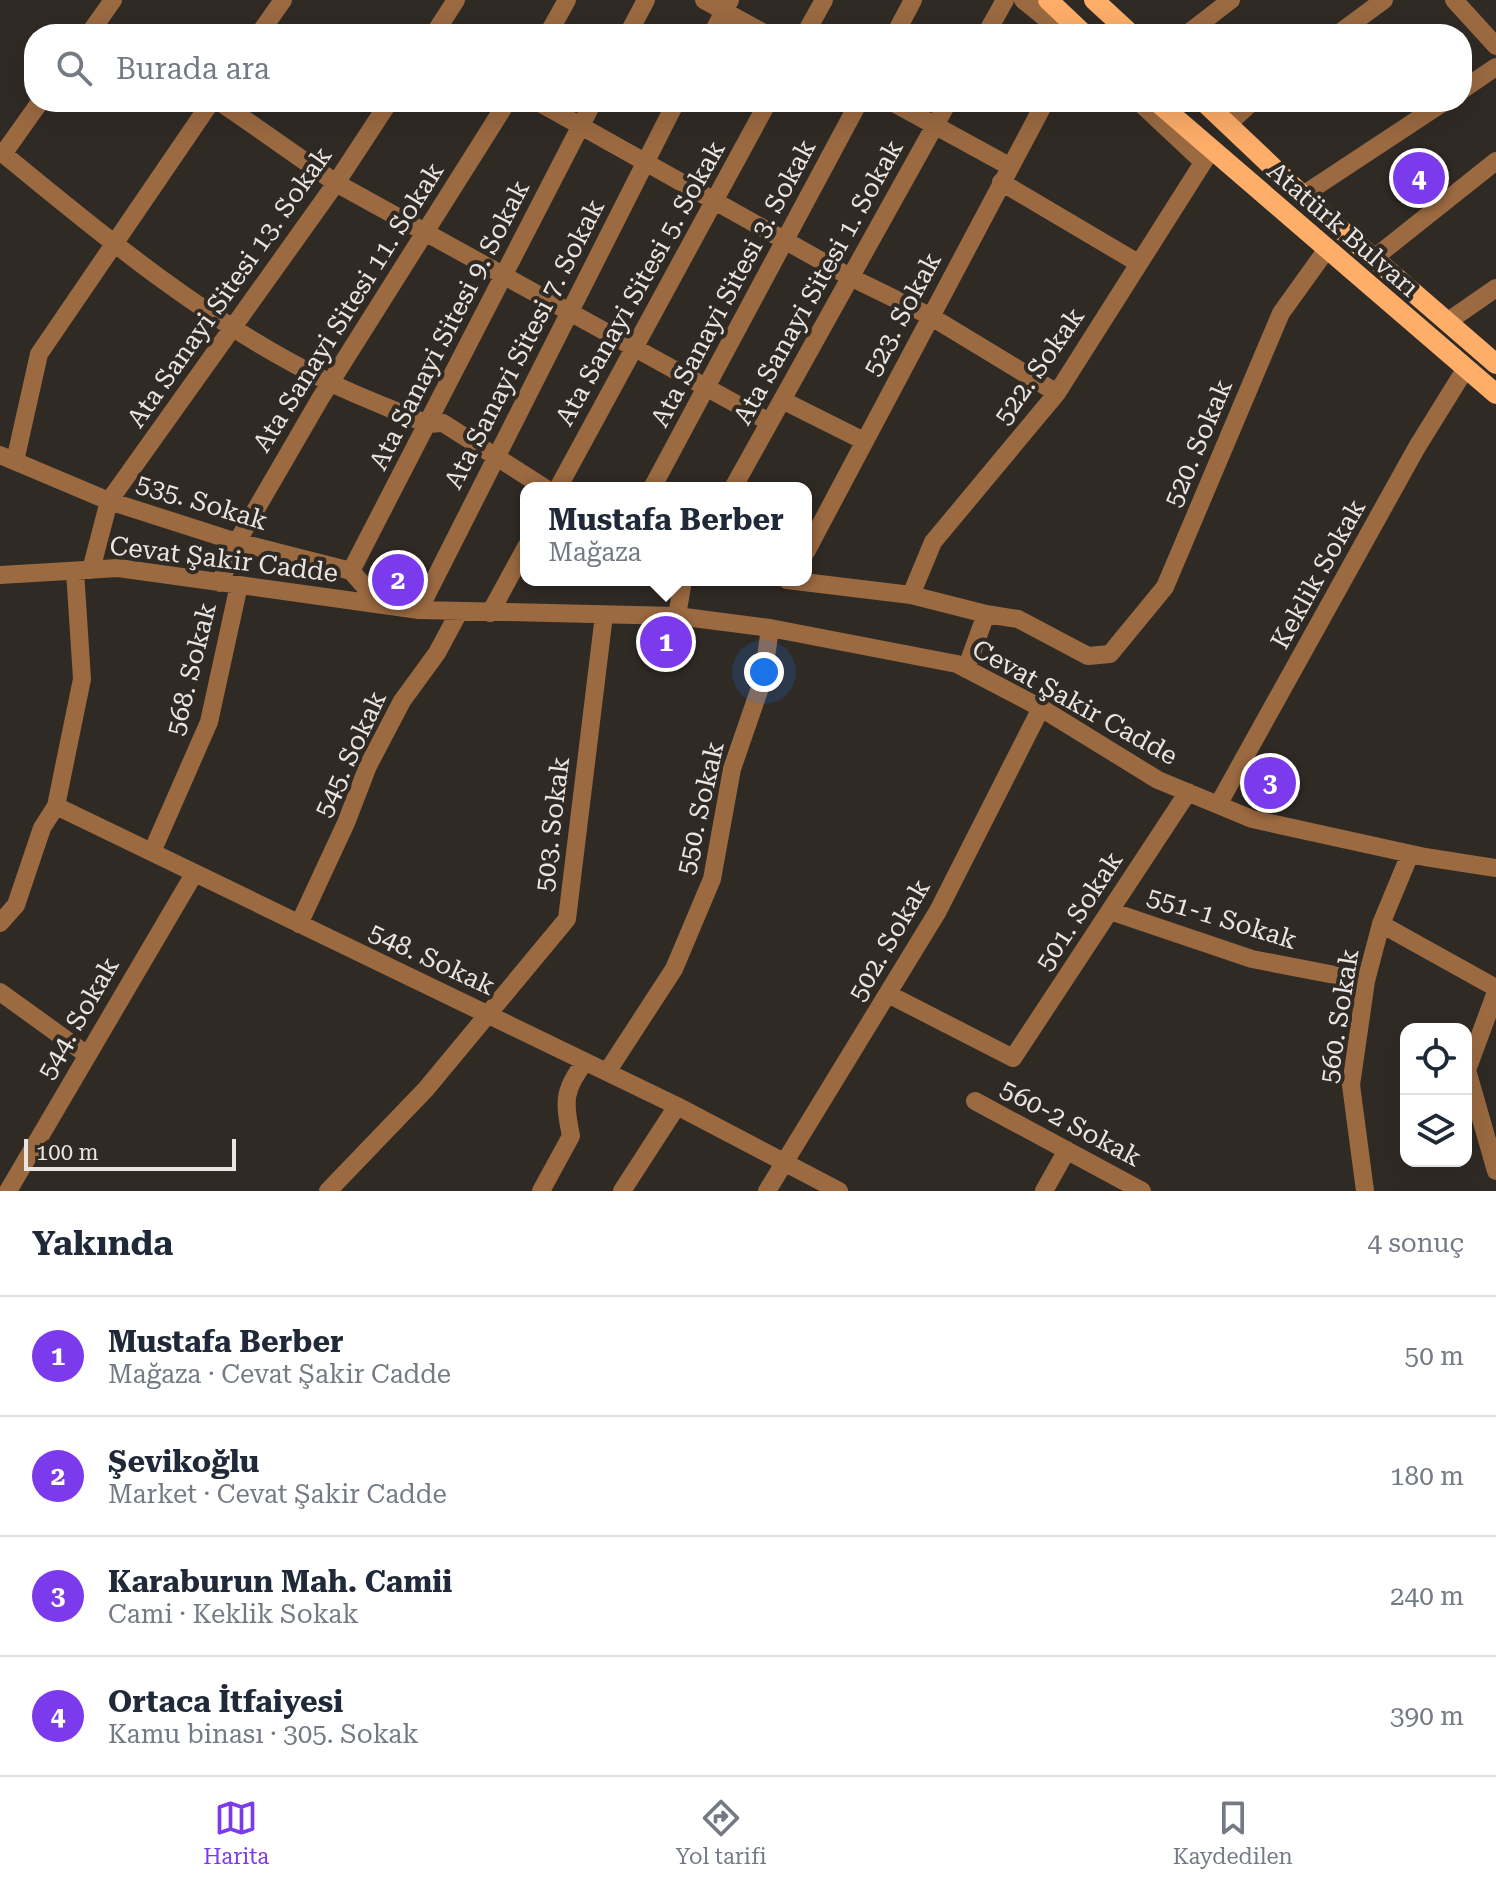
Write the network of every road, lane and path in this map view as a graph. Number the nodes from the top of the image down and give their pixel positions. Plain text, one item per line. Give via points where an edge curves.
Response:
1 (113, 0) edge
2 (283, 0) edge
3 (456, 0) edge
4 (567, 0) edge
5 (646, 0) edge
6 (704, 0) edge
7 (824, 0) edge
8 (913, 0) edge
9 (1005, 0) edge
10 (1023, 0) edge
11 (1048, 0) edge
12 (1094, 0) edge
13 (1231, 0) edge
14 (1384, 0) edge
15 (1454, 0) edge
16 (727, 6) edge
17 (96, 24) edge
18 (266, 24) edge
19 (440, 24) edge
20 (554, 24) edge
21 (633, 24) edge
22 (717, 24) edge
23 (752, 24) edge
24 (811, 24) edge
25 (900, 24) edge
26 (992, 24) edge
27 (1053, 24) edge
28 (1073, 24) edge
29 (1120, 24) edge
30 (1200, 24) edge
31 (1352, 24) edge
32 (1496, 46) edge
33 (1496, 67) edge
34 (1472, 83) edge
35 (32, 112) edge
36 (204, 112) edge
37 (234, 112) edge
38 (382, 112) edge
39 (501, 112) edge
40 (556, 112) edge
41 (588, 112) edge
42 (671, 112) edge
43 (763, 112) edge
44 (854, 112) edge
45 (910, 112) edge
46 (943, 112) edge
47 (1039, 112) edge
48 (1152, 112) edge
49 (1166, 112) edge
50 (1215, 112) edge
51 (1241, 112) edge
52 (1429, 112) edge
53 (1228, 124) junction
54 (581, 126) junction
55 (935, 126) junction
56 (2, 152) edge
57 (1206, 155) junction
58 (1496, 161) edge
59 (645, 162) junction
60 (1005, 174) junction
61 (336, 183) junction
62 (1303, 195) junction
63 (714, 201) junction
64 (423, 234) junction
65 (784, 241) junction
66 (113, 244) junction
67 (1327, 249) junction
68 (1374, 258) junction
69 (1138, 263) junction
70 (504, 275) junction
71 (850, 277) junction
72 (1496, 288) edge
73 (569, 311) junction
74 (930, 316) junction
75 (1447, 322) junction
76 (231, 325) junction
77 (634, 347) junction
78 (1496, 364) edge
79 (1466, 368) junction
80 (330, 383) junction
81 (706, 387) junction
82 (1057, 393) junction
83 (1496, 394) edge
84 (782, 400) junction
85 (769, 422) junction
86 (427, 424) junction
87 (864, 441) junction
88 (496, 455) junction
89 (7, 458) edge
90 (536, 482) edge
91 (561, 482) edge
92 (655, 482) edge
93 (736, 482) edge
94 (109, 501) junction
95 (812, 541) edge
96 (237, 542) junction
97 (520, 558) edge
98 (83, 570) junction
99 (351, 571) junction
100 (0, 575) edge
101 (812, 583) edge
102 (229, 584) junction
103 (682, 586) edge
104 (911, 595) junction
105 (381, 605) junction
106 (419, 610) junction
107 (459, 612) junction
108 (490, 613) junction
109 (986, 614) junction
110 (604, 615) junction
111 (677, 616) junction
112 (770, 628) junction
113 (966, 669) junction
114 (1041, 708) junction
115 (1188, 792) junction
116 (1218, 805) junction
117 (56, 806) junction
118 (152, 852) junction
119 (1410, 854) junction
120 (1496, 868) edge
121 (194, 874) junction
122 (1110, 911) junction
123 (0, 923) edge
124 (299, 924) junction
125 (1381, 924) junction
126 (1366, 981) junction
127 (1496, 990) edge
128 (0, 992) edge
129 (888, 994) junction
130 (486, 1013) junction
131 (86, 1054) junction
132 (585, 1062) junction
133 (607, 1072) junction
134 (975, 1101) dead end
135 (677, 1106) junction
136 (1067, 1150) junction
137 (785, 1162) junction
138 (1496, 1171) edge
139 (8, 1191) edge
140 (328, 1191) edge
141 (541, 1191) edge
142 (622, 1191) edge
143 (767, 1191) edge
144 (839, 1191) edge
145 (1044, 1191) edge
146 (1142, 1191) edge
147 (1365, 1191) edge

1 - 17 street
2 - 18 street
3 - 19 street
4 - 20 street
5 - 21 street
6 - 16 street
7 - 24 street
8 - 25 street
9 - 26 street
10 - 27 street
11 - 28 main road
12 - 29 main road
13 - 30 street
14 - 31 street
15 - 32 street
16 - 22 street
16 - 23 street
33 - 34 street
35 - 56 street
36 - 66 street
37 - 61 street
38 - 61 street, Ata Sanayi Sitesi 13. Sokak
39 - 64 street, Ata Sanayi Sitesi 11. Sokak
40 - 54 street
41 - 54 street, Ata Sanayi Sitesi 9. Sokak
42 - 59 street, Ata Sanayi Sitesi 7. Sokak
43 - 63 street, Ata Sanayi Sitesi 5. Sokak
44 - 65 street, Ata Sanayi Sitesi 3. Sokak
45 - 55 street
46 - 55 street, Ata Sanayi Sitesi 1. Sokak
47 - 60 street, 523. Sokak
48 - 57 street
49 - 57 main road, Atatürk Bulvarı
50 - 53 main road, Atatürk Bulvarı
51 - 53 street
52 - 62 street
53 - 62 main road, Atatürk Bulvarı
54 - 59 street
54 - 70 street, Ata Sanayi Sitesi 9. Sokak
55 - 60 street
55 - 71 street, Ata Sanayi Sitesi 1. Sokak
56 - 66 street
57 - 67 main road, Atatürk Bulvarı
57 - 69 street, 522. Sokak
58 - 68 street
59 - 63 street
59 - 73 street, Ata Sanayi Sitesi 7. Sokak
60 - 69 street
60 - 74 street, 523. Sokak
61 - 64 street
61 - 76 street, Ata Sanayi Sitesi 13. Sokak
62 - 68 main road, Atatürk Bulvarı
63 - 65 street
63 - 77 street, Ata Sanayi Sitesi 5. Sokak
64 - 70 street
64 - 80 street, Ata Sanayi Sitesi 11. Sokak
65 - 71 street
65 - 81 street, Ata Sanayi Sitesi 3. Sokak
66 - 76 street
66 - 89 street via 39,354
67 - 79 main road, Atatürk Bulvarı
67 - 109 street, 520. Sokak via 1281,313 1165,587 1110,654 1088,656 1018,619
68 - 75 main road, Atatürk Bulvarı
69 - 82 street, 522. Sokak
70 - 73 street
70 - 86 street, Ata Sanayi Sitesi 9. Sokak
71 - 74 street
71 - 84 street, Ata Sanayi Sitesi 1. Sokak
72 - 75 street
73 - 77 street
73 - 88 street, Ata Sanayi Sitesi 7. Sokak
74 - 82 street
74 - 87 street, 523. Sokak
75 - 78 main road, Atatürk Bulvarı
76 - 80 street
76 - 94 street, Ata Sanayi Sitesi 13. Sokak
77 - 81 street
77 - 91 street, Ata Sanayi Sitesi 5. Sokak
79 - 83 main road, Atatürk Bulvarı
79 - 116 street, Keklik Sokak
80 - 86 street
80 - 96 street, Ata Sanayi Sitesi 11. Sokak
81 - 85 street
81 - 92 street, Ata Sanayi Sitesi 3. Sokak
82 - 104 street, 522. Sokak via 933,542
84 - 85 street, Ata Sanayi Sitesi 1. Sokak
84 - 87 street
85 - 93 street, Ata Sanayi Sitesi 1. Sokak
86 - 88 street via 443,423
86 - 99 street, Ata Sanayi Sitesi 9. Sokak
87 - 95 street, 523. Sokak
88 - 90 street
88 - 106 street, Ata Sanayi Sitesi 7. Sokak
89 - 94 street, 535. Sokak
94 - 96 street, 535. Sokak
94 - 98 street
96 - 99 street, 535. Sokak
96 - 102 street, Ata Sanayi Sitesi 11. Sokak
97 - 108 street
98 - 100 street, Cevat Şakir Cadde
98 - 102 street, Cevat Şakir Cadde via 118,568
98 - 117 street via 82,679
99 - 105 street
101 - 104 street
102 - 105 street, Cevat Şakir Cadde
102 - 118 street, 568. Sokak via 209,722
103 - 111 street
104 - 109 street
105 - 106 street, Cevat Şakir Cadde
106 - 107 street, Cevat Şakir Cadde
107 - 108 street, Cevat Şakir Cadde
107 - 124 street, 545. Sokak via 375,753
108 - 110 street, Cevat Şakir Cadde
109 - 113 street
110 - 111 street, Cevat Şakir Cadde
110 - 130 street, 503. Sokak via 567,919
111 - 112 street, Cevat Şakir Cadde
112 - 113 street, Cevat Şakir Cadde
112 - 133 street, 550. Sokak via 763,679 732,769 712,879 674,969
113 - 114 street, Cevat Şakir Cadde
114 - 115 street, Cevat Şakir Cadde via 1158,780
114 - 129 street, 502. Sokak via 938,911
115 - 116 street, Cevat Şakir Cadde
115 - 122 street, 501. Sokak
116 - 119 street, Cevat Şakir Cadde via 1252,819
117 - 118 street, 548. Sokak
117 - 123 street via 42,828 16,905
118 - 121 street, 548. Sokak
119 - 120 street, Cevat Şakir Cadde
119 - 125 street, 560. Sokak
121 - 124 street, 548. Sokak
121 - 131 street, 544. Sokak
122 - 126 street, 551-1 Sokak via 1252,959
122 - 129 street, 501. Sokak via 1013,1058
124 - 130 street, 548. Sokak
125 - 126 street, 560. Sokak
125 - 127 street
126 - 147 street, 560. Sokak via 1351,1085
127 - 138 street via 1467,1070
128 - 131 street
129 - 137 street, 502. Sokak
130 - 132 street, 548. Sokak
130 - 140 street, 503. Sokak via 426,1089
131 - 139 street, 544. Sokak
132 - 133 street, 548. Sokak
132 - 141 street via 569,1082 571,1136
133 - 135 street, 548. Sokak
134 - 136 street, 560-2 Sokak
135 - 137 street, 548. Sokak
135 - 142 street
136 - 145 street
136 - 146 street, 560-2 Sokak
137 - 143 street, 502. Sokak
137 - 144 street, 548. Sokak

